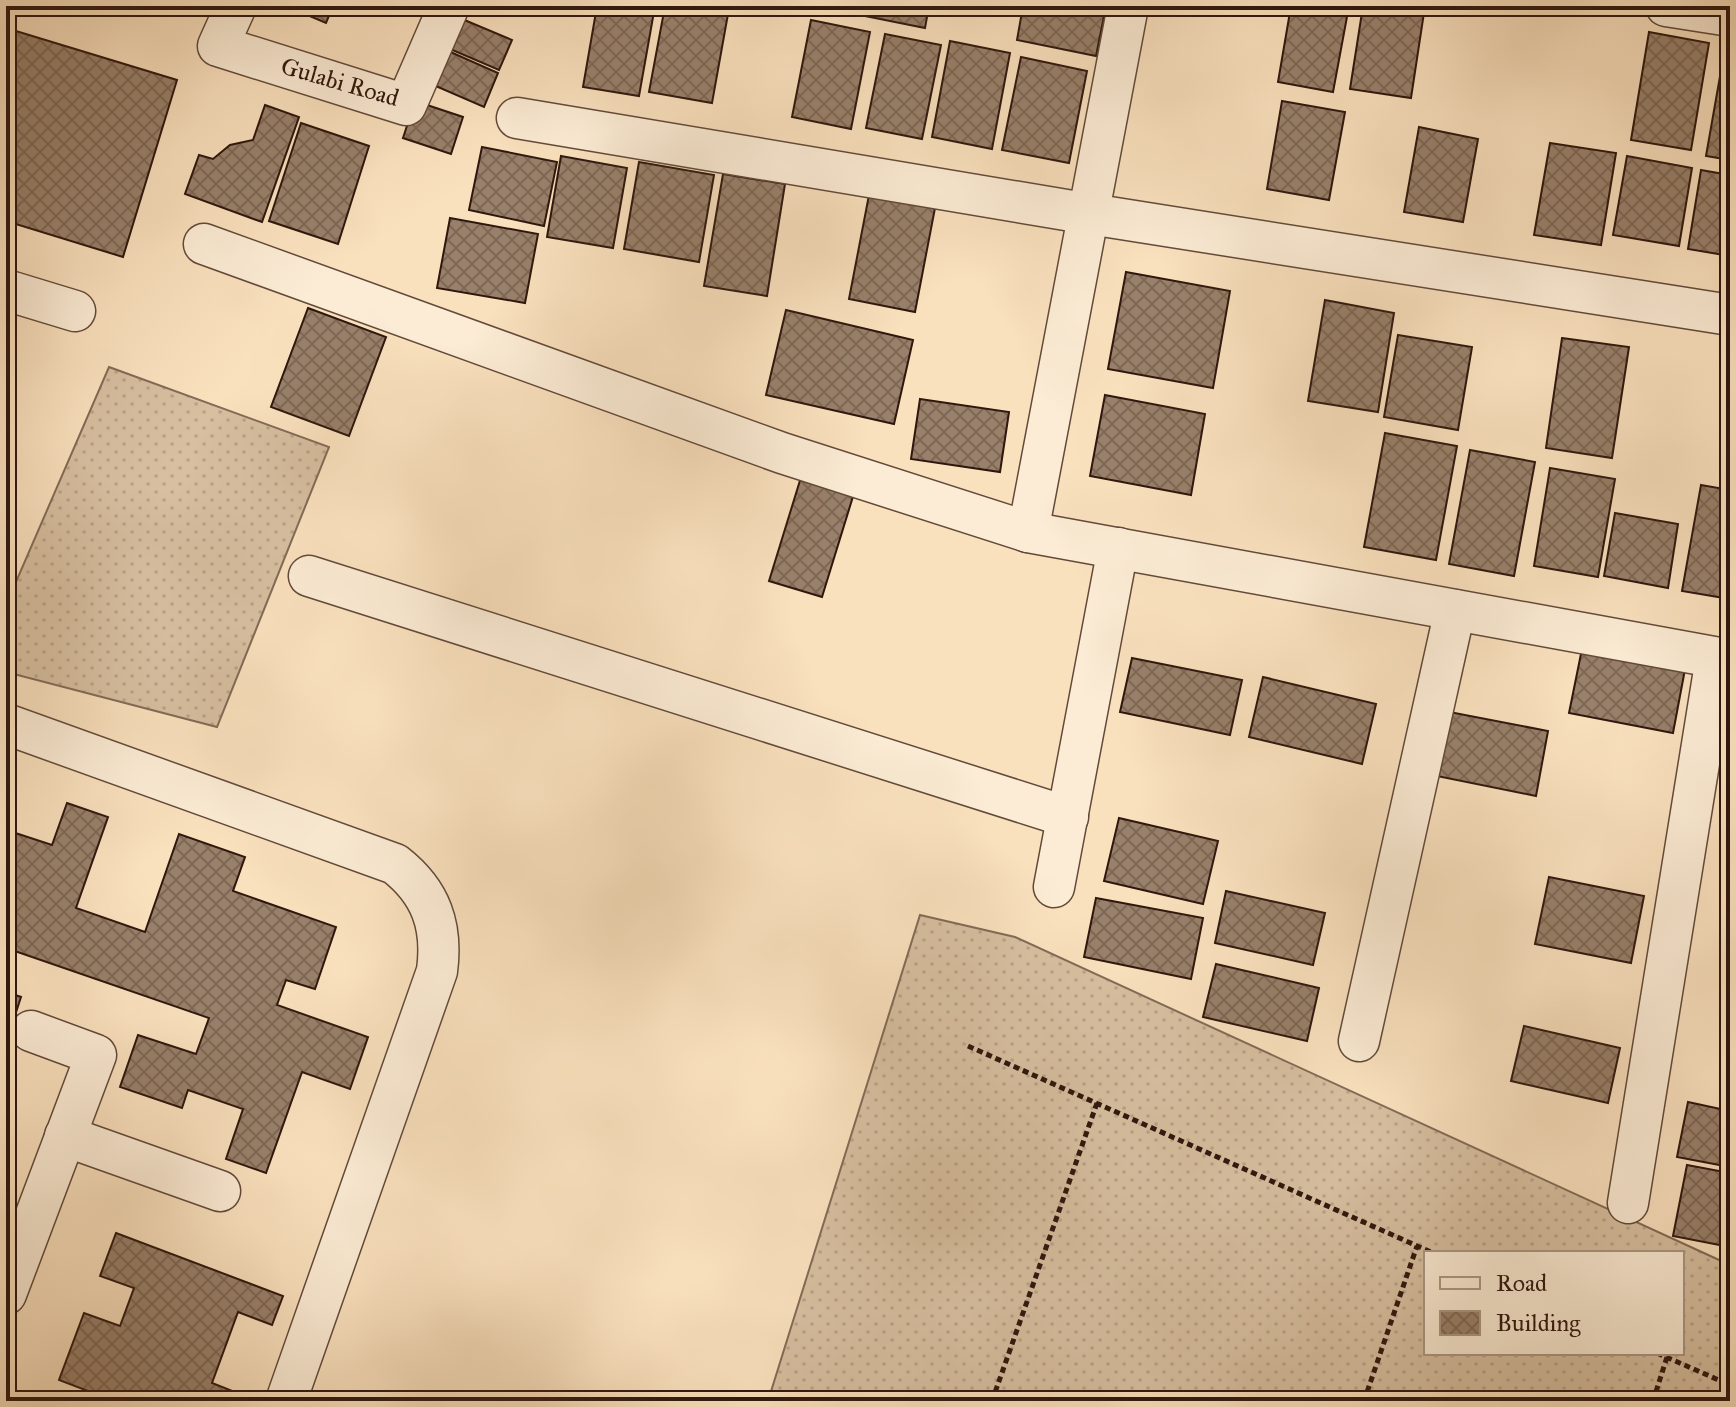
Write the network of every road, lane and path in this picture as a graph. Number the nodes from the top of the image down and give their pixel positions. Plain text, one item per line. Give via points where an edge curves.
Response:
1 (236, 6) edge
2 (449, 6) edge
3 (1128, 6) edge
4 (1666, 6) edge
5 (1730, 16) edge
6 (517, 118) dead end
7 (1090, 214) junction
8 (204, 244) dead end
9 (6, 290) edge
10 (75, 311) dead end
11 (1730, 315) edge
12 (1028, 532) junction
13 (1118, 548) junction
14 (309, 576) dead end
15 (1455, 610) junction
16 (1723, 659) edge
17 (6, 724) edge
18 (1068, 817) junction
19 (1054, 887) dead end
20 (31, 1031) dead end
21 (1359, 1041) dead end
22 (968, 1046) dead end
23 (1097, 1103) junction
24 (65, 1136) junction
25 (220, 1191) dead end
26 (1628, 1203) dead end
27 (1417, 1246) junction
28 (1428, 1251) edge
29 (6, 1294) edge
30 (1662, 1355) edge
31 (1667, 1357) junction
32 (1730, 1385) edge
33 (286, 1401) edge
34 (992, 1401) edge
35 (1364, 1401) edge
36 (1653, 1401) edge

1 - 2 street, Gulabi Road via 218,46 406,105
3 - 7 street
4 - 5 street
6 - 7 street
7 - 11 street
7 - 12 street
8 - 12 street via 782,453
9 - 10 street
12 - 13 street
13 - 15 street
13 - 18 street
14 - 18 street
15 - 16 street
15 - 21 street
16 - 26 street
17 - 33 street via 395,864 432,908 438,929 437,971
18 - 19 street
20 - 24 street via 96,1055
22 - 23 path
23 - 27 path
23 - 34 path
24 - 25 street
24 - 29 street
27 - 28 path
27 - 35 path
30 - 31 path
31 - 32 path
31 - 36 path

